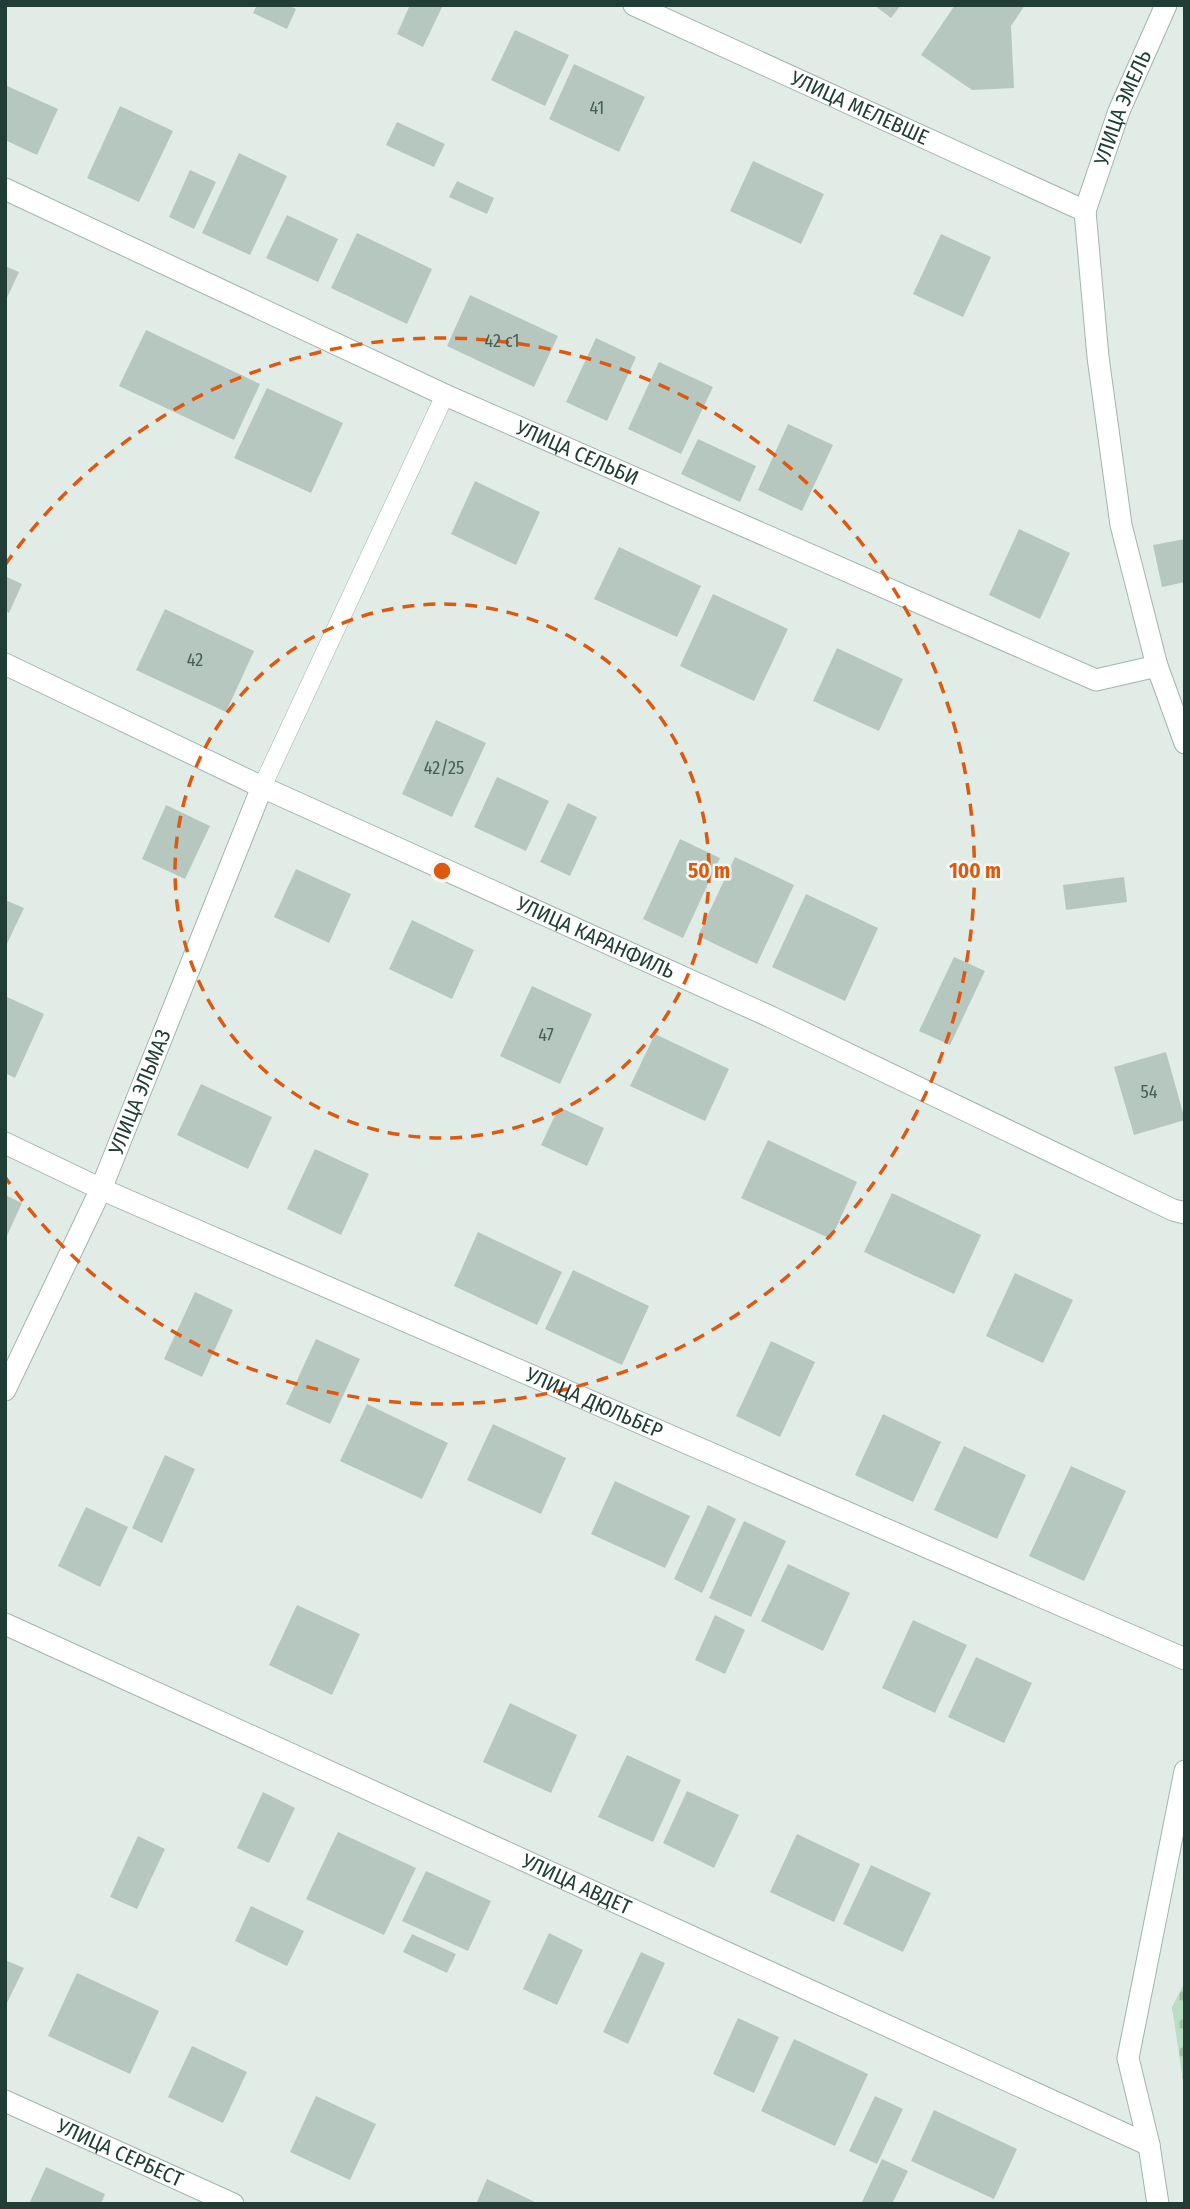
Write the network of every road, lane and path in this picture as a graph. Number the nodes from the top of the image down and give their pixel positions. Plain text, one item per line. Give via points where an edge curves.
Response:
1 (634, 5) edge
2 (1166, 5) edge
3 (5, 189) edge
4 (1085, 211) junction
5 (445, 395) junction
6 (5, 664) edge
7 (1157, 666) junction
8 (1185, 743) edge
9 (262, 787) junction
10 (5, 1143) edge
11 (101, 1189) junction
12 (1185, 1213) edge
13 (5, 1390) edge
14 (5, 1624) edge
15 (1185, 1659) edge
16 (1185, 1771) edge
17 (5, 2101) edge
18 (1149, 2145) junction
19 (233, 2204) edge
20 (1158, 2204) edge

1 - 4 street, УЛИЦА МЕЛЕВШЕ
2 - 4 street, УЛИЦА ЭМЕЛЬ via 1119,111
3 - 5 street, УЛИЦА СЕЛЬБИ
4 - 7 street via 1098,357 1121,524
5 - 7 street, УЛИЦА СЕЛЬБИ via 1096,680
5 - 9 lane
6 - 9 street, УЛИЦА КАРАНФИЛЬ
7 - 8 street
9 - 11 street, УЛИЦА ЭЛЬМАЗ
9 - 12 street, УЛИЦА КАРАНФИЛЬ via 771,1017
10 - 11 street, УЛИЦА ДЮЛЬБЕР
11 - 13 street, УЛИЦА ЭЛЬМАЗ
11 - 15 street, УЛИЦА ДЮЛЬБЕР
14 - 18 street, УЛИЦА АВДЕТ
16 - 18 street via 1128,2058
17 - 19 street, УЛИЦА СЕРБЕСТ
18 - 20 street

